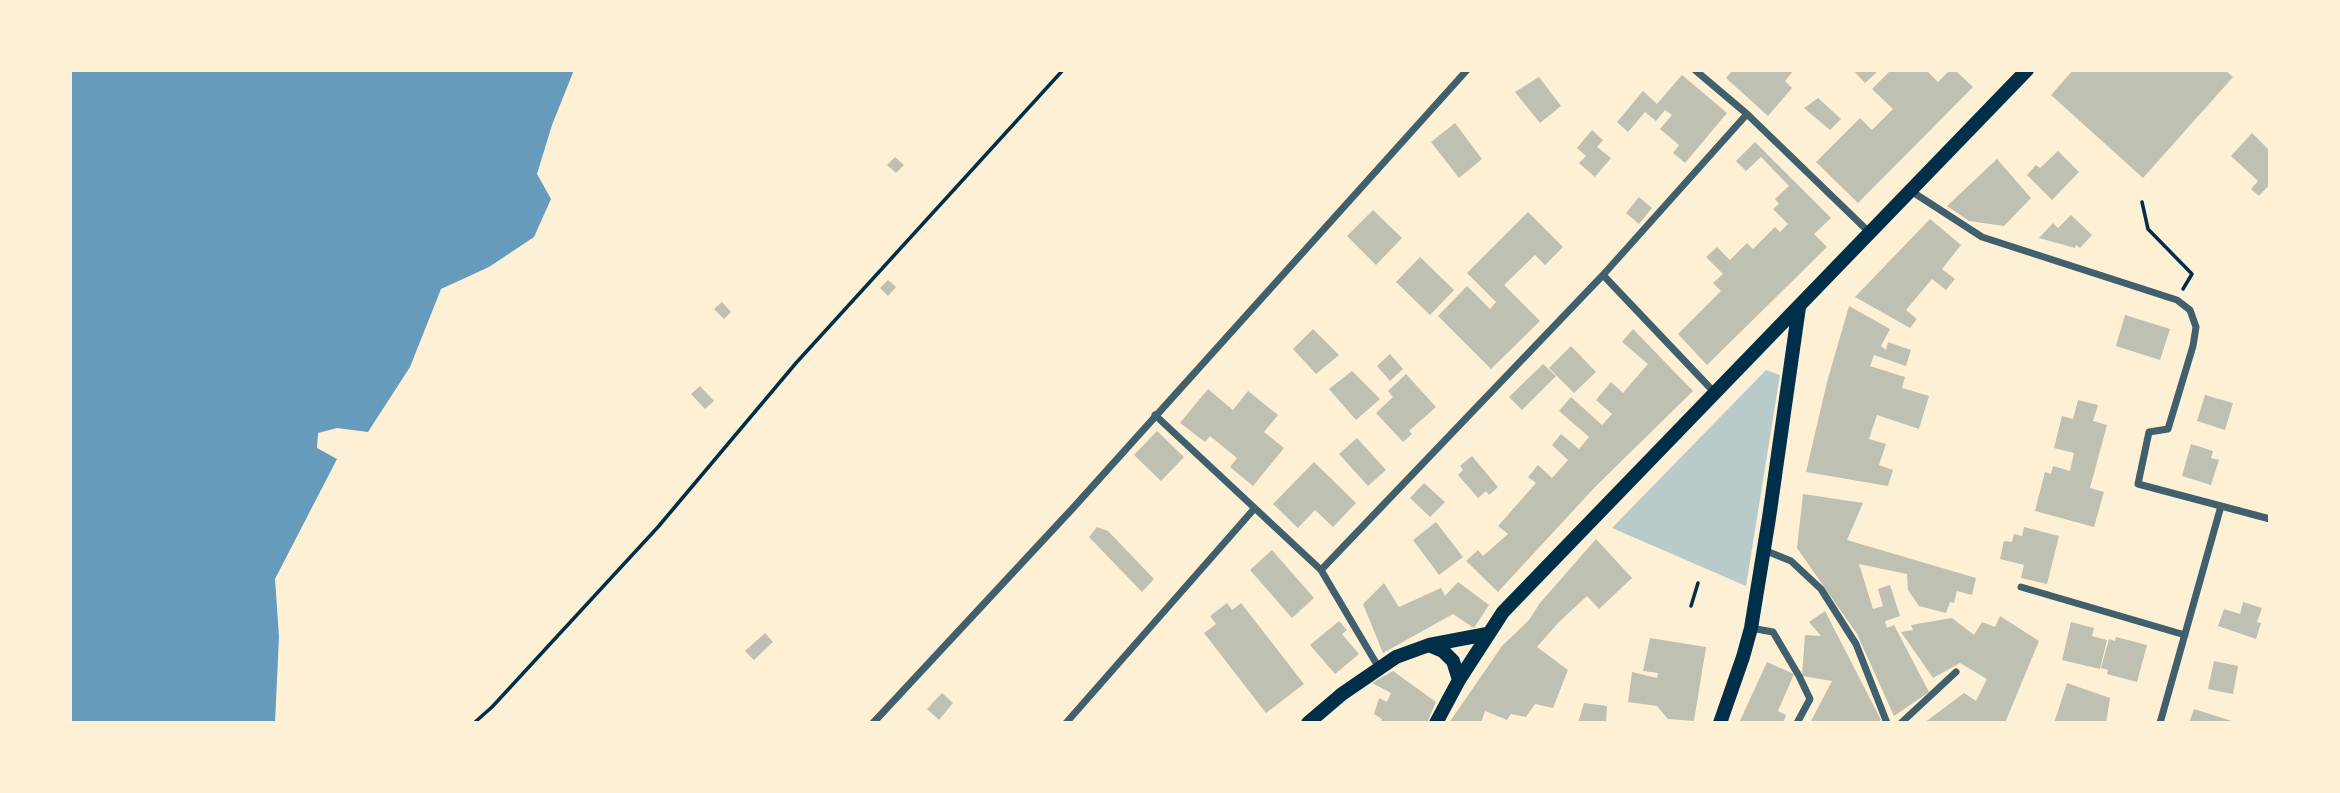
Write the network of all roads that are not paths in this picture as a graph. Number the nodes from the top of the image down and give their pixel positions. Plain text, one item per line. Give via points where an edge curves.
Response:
1 (1467, 70) edge
2 (1695, 70) edge
3 (2027, 70) edge
4 (1747, 114) junction
5 (1911, 191) junction
6 (1870, 233) junction
7 (1603, 275) junction
8 (1799, 307) junction
9 (1715, 393) junction
10 (1155, 415) junction
11 (2221, 506) junction
12 (1254, 509) junction
13 (2270, 519) edge
14 (1763, 550) junction
15 (1321, 570) junction
16 (2021, 587) dead end
17 (1751, 628) junction
18 (1487, 634) junction
19 (2185, 635) junction
20 (1429, 645) junction
21 (1380, 667) junction
22 (1956, 672) dead end
23 (1459, 680) junction
24 (873, 723) edge
25 (1066, 723) edge
26 (1308, 723) edge
27 (1436, 723) edge
28 (1720, 723) edge
29 (1797, 723) edge
30 (1887, 723) edge
31 (1901, 723) edge
32 (2160, 723) edge

1 - 10 street
2 - 4 street
3 - 5 main road
4 - 6 street
4 - 7 street
5 - 6 main road
5 - 11 street via 1982,237 2177,300 2190,310 2196,327 2193,346 2168,429 2149,432 2138,484
6 - 8 main road
7 - 9 street
7 - 15 street
8 - 9 main road
8 - 14 main road
9 - 18 main road
10 - 12 street
10 - 24 street
11 - 13 street
11 - 19 street
12 - 15 street
12 - 25 street
14 - 17 main road
14 - 30 street via 1791,561 1821,589 1856,644
15 - 21 street
16 - 19 street
17 - 28 main road
17 - 29 street via 1773,632 1800,677 1810,699
18 - 20 main road
18 - 23 main road
19 - 32 street
20 - 21 main road
20 - 23 main road via 1453,661
21 - 26 main road
22 - 31 street
23 - 27 main road

